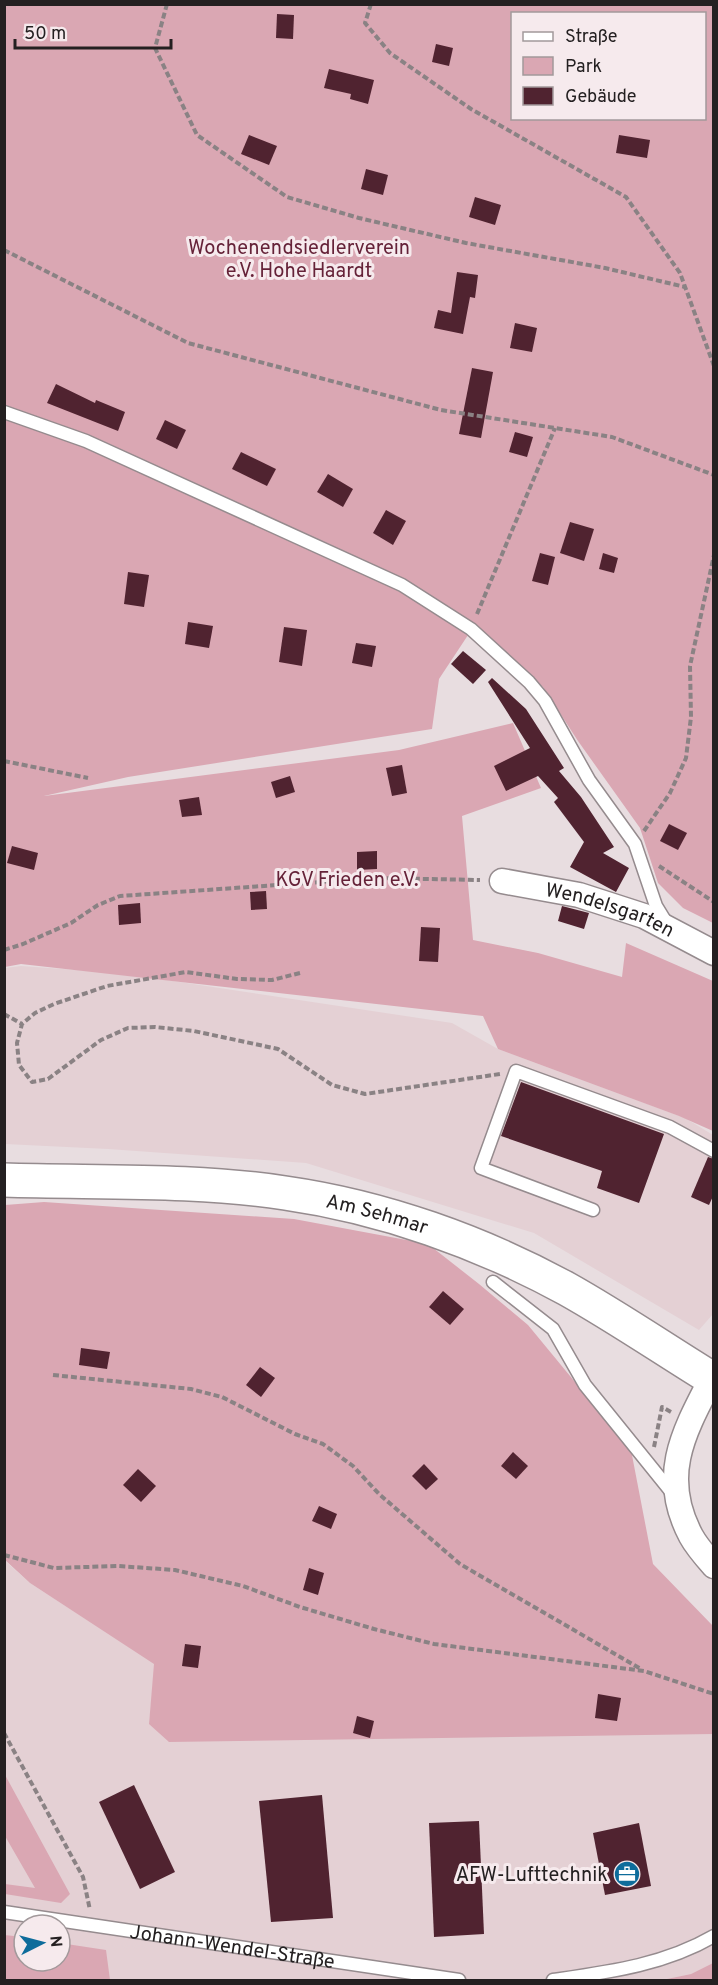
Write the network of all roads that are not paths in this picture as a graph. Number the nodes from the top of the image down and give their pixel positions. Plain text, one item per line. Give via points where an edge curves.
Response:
1 (4, 412) edge
2 (502, 881) road end
3 (671, 929) junction
4 (714, 953) edge
5 (714, 1151) edge
6 (4, 1180) edge
7 (593, 1210) dead end
8 (493, 1282) dead end
9 (713, 1378) edge
10 (677, 1498) junction
11 (714, 1566) edge
12 (4, 1912) edge
13 (714, 1936) edge
14 (381, 1975) edge
15 (459, 1980) edge
16 (553, 1980) edge

1 - 3 lane via 86,441 402,585 471,629 545,701 589,780 637,848 656,906
2 - 3 street, Wendelsgarten via 579,895 645,916
3 - 4 street, Wendelsgarten
5 - 7 lane via 670,1127 516,1071 481,1168
6 - 9 main road, Am Sehmar via 245,1188 360,1208 452,1238 534,1272
8 - 10 lane via 553,1329 585,1385
9 - 10 street via 685,1431 675,1466
10 - 11 street via 691,1536
12 - 14 lane, Johann-Wendel-Straße
13 - 16 lane via 639,1966
14 - 15 lane, Johann-Wendel-Straße

